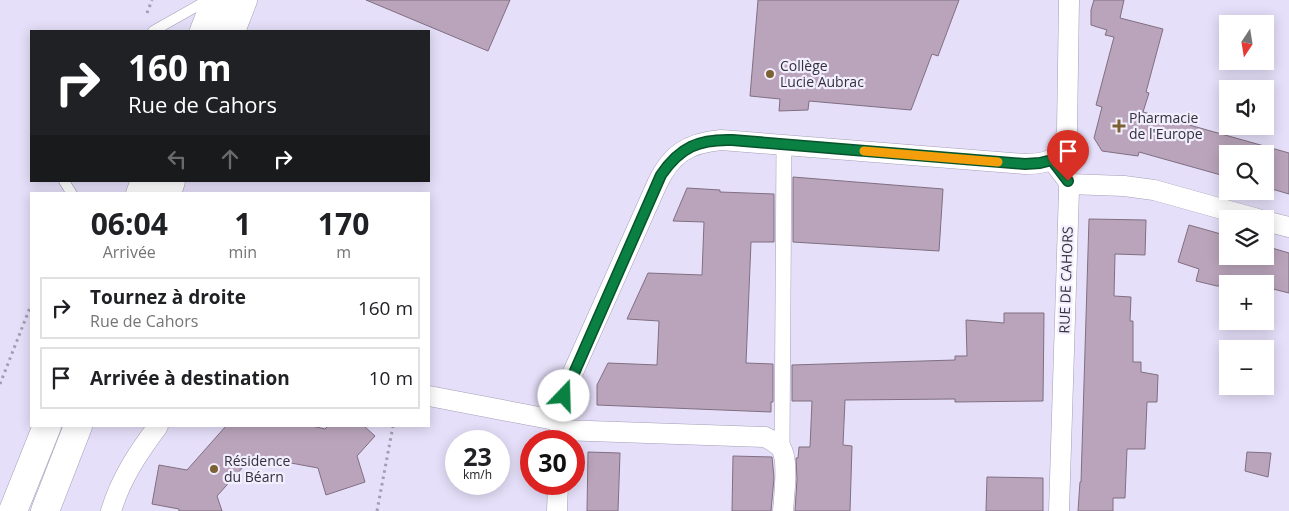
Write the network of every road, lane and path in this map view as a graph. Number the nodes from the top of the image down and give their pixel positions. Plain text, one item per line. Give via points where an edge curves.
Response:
1 (208, 0) edge
2 (216, 0) edge
3 (243, 0) edge
4 (1069, 0) edge
5 (155, 30) edge
6 (204, 30) edge
7 (231, 30) edge
8 (784, 145) junction
9 (1052, 160) junction
10 (1069, 184) junction
11 (1226, 210) edge
12 (1274, 224) edge
13 (1289, 228) edge
14 (30, 308) edge
15 (0, 384) edge
16 (430, 396) edge
17 (47, 427) edge
18 (78, 427) edge
19 (157, 427) edge
20 (393, 427) edge
21 (556, 430) edge
22 (560, 430) edge
23 (585, 432) edge
24 (782, 449) junction
25 (558, 495) edge
26 (13, 511) edge
27 (45, 511) edge
28 (111, 511) edge
29 (377, 511) edge
30 (557, 511) edge
31 (783, 511) edge
32 (1060, 511) edge

1 - 5 lane
2 - 6 main road
3 - 7 main road
4 - 9 street via 1067,131 1063,148
8 - 9 street via 1025,164
8 - 22 street via 720,140 704,142 687,148 672,160 657,184 566,388
8 - 24 street
9 - 10 street
10 - 11 street via 1154,190
10 - 32 street, RUE DE CAHORS
12 - 13 street
14 - 15 path
16 - 21 street
17 - 26 main road
18 - 27 main road
19 - 28 street via 128,468
20 - 29 path
23 - 24 street via 760,436 770,439
24 - 31 street via 785,460
25 - 30 street

